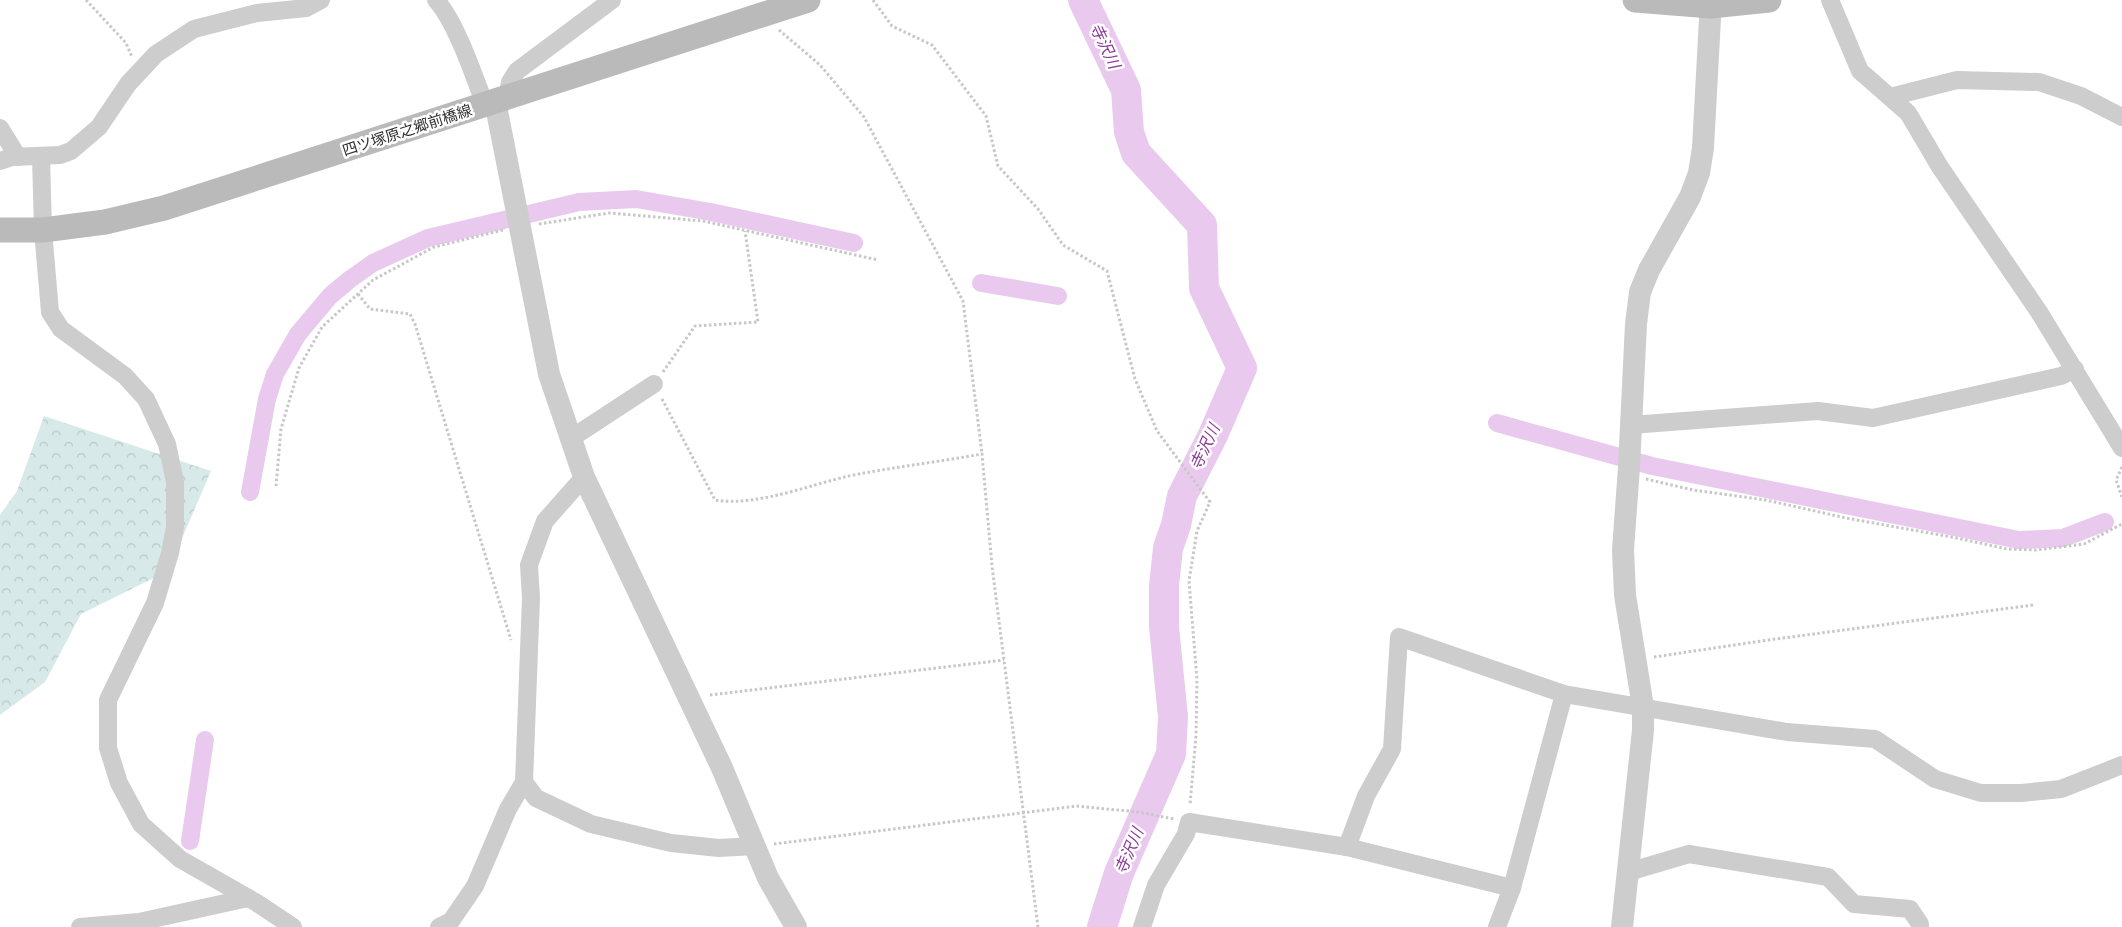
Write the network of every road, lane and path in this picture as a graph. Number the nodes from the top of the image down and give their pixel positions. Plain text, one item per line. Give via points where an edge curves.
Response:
1 (86, 0) edge
2 (321, 0) edge
3 (436, 0) edge
4 (612, 0) edge
5 (808, 0) edge
6 (873, 0) edge
7 (1635, 0) edge
8 (1770, 0) edge
9 (1830, 0) edge
10 (1711, 3) edge
11 (761, 15) junction
12 (138, 73) junction
13 (1890, 97) junction
14 (496, 102) junction
15 (2122, 118) edge
16 (0, 128) edge
17 (18, 157) junction
18 (41, 157) junction
19 (0, 161) edge
20 (520, 226) junction
21 (0, 230) edge
22 (43, 230) junction
23 (745, 231) junction
24 (878, 260) dead end
25 (358, 294) junction
26 (2075, 369) junction
27 (654, 384) junction
28 (1631, 425) junction
29 (570, 439) junction
30 (2122, 448) edge
31 (982, 454) junction
32 (1629, 465) junction
33 (2122, 467) edge
34 (584, 477) junction
35 (276, 486) dead end
36 (2122, 497) edge
37 (2122, 524) edge
38 (2033, 605) dead end
39 (512, 643) dead end
40 (1004, 660) junction
41 (1636, 660) junction
42 (710, 694) dead end
43 (1564, 694) junction
44 (1643, 707) junction
45 (2122, 765) edge
46 (524, 782) junction
47 (1024, 812) junction
48 (1165, 816) dead end
49 (1189, 822) junction
50 (755, 846) junction
51 (1347, 847) junction
52 (1628, 872) junction
53 (1512, 888) junction
54 (248, 898) junction
55 (80, 927) edge
56 (293, 927) edge
57 (439, 927) edge
58 (796, 927) edge
59 (1038, 927) edge
60 (1142, 927) edge
61 (1497, 927) edge
62 (1622, 927) edge
63 (1920, 927) edge

1 - 12 path via 126,43
2 - 12 street via 306,8 257,13 194,29 156,54
3 - 14 street
4 - 14 street via 517,71
5 - 11 main road, 四ツ塚原之郷前橋線
6 - 49 path via 892,26 932,45 986,116 998,166 1038,209 1062,245 1107,271 1135,379 1157,431 1210,502 1197,531 1188,581 1197,680
7 - 10 main road
8 - 10 main road
9 - 13 street via 1860,71
10 - 28 street via 1699,173 1690,197 1648,270 1640,292
11 - 14 main road, 四ツ塚原之郷前橋線
11 - 31 path via 820,65 864,117 963,300
12 - 18 street via 99,127 71,151
13 - 15 street via 1957,80 2039,82 2081,96
13 - 26 street via 1908,113 1940,168
14 - 20 street
14 - 22 main road, 四ツ塚原之郷前橋線 via 164,208 105,222
16 - 17 street
17 - 18 street
17 - 19 street
18 - 22 street
20 - 23 path via 609,213 703,221
20 - 25 path via 434,247 373,280
20 - 29 street via 549,374
21 - 22 main road, 四ツ塚原之郷前橋線
22 - 54 street via 50,312 61,329 125,376 146,399 167,444 175,482 175,527 170,553 155,603 108,700 108,748 116,774 141,824 180,859
23 - 24 path
23 - 27 path via 758,322 695,326
25 - 35 path via 322,327 299,368 281,430
25 - 39 path via 370,309 410,314 415,324
26 - 28 street via 2061,376 1873,418 1818,411
26 - 30 street
27 - 29 street
27 - 31 path via 715,500 748,501 851,476
28 - 32 street
29 - 34 street
31 - 40 path
32 - 37 path via 1693,490 1766,500 2007,549 2036,550 2084,544
32 - 41 street via 1623,550 1625,595
33 - 36 path via 2116,480
34 - 46 street via 545,521 529,565 531,598
34 - 50 street via 722,768
38 - 41 path
40 - 42 path
40 - 47 path
41 - 44 street
43 - 44 street
43 - 51 street via 1399,637 1392,749 1366,796
43 - 53 street
44 - 45 street via 1787,732 1875,739 1935,779 1981,793 2061,789
44 - 52 street
46 - 50 street via 536,798 591,824 671,843 718,848
46 - 57 street via 508,809 475,886 451,921
47 - 48 path via 1077,806
47 - 50 path
47 - 59 path
49 - 51 street
49 - 60 street via 1186,834 1156,884
50 - 58 street via 768,878
51 - 53 street
52 - 62 street
52 - 63 street via 1689,854 1828,877 1854,904 1910,909
53 - 61 street
54 - 55 street via 139,922
54 - 56 street

